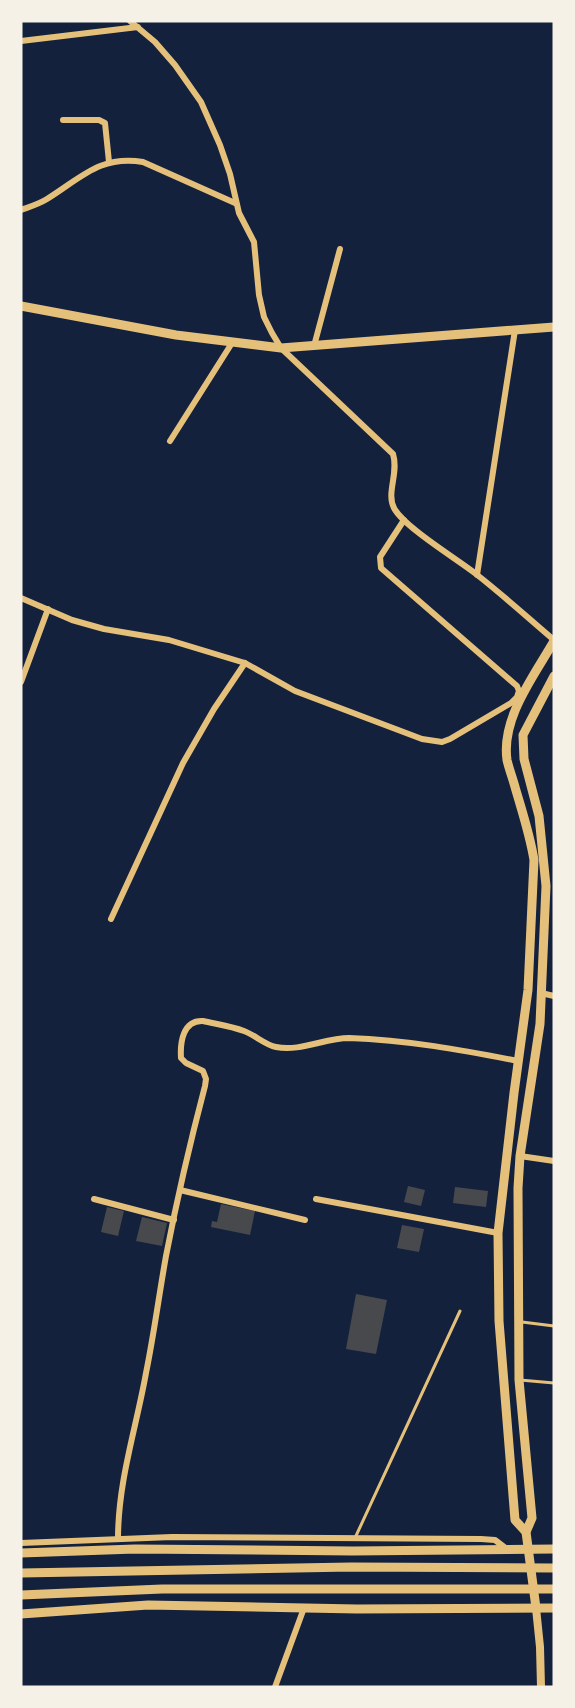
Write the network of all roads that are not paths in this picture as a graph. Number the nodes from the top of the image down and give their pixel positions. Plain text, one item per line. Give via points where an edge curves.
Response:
1 (130, 21) edge
2 (138, 27) junction
3 (21, 41) edge
4 (63, 120) dead end
5 (109, 162) junction
6 (235, 202) junction
7 (21, 210) edge
8 (340, 249) dead end
9 (21, 306) edge
10 (554, 327) edge
11 (515, 330) junction
12 (232, 343) junction
13 (314, 346) junction
14 (282, 348) junction
15 (170, 441) dead end
16 (404, 520) junction
17 (477, 575) junction
18 (21, 598) edge
19 (48, 609) junction
20 (554, 640) edge
21 (245, 663) junction
22 (554, 676) edge
23 (21, 682) edge
24 (111, 919) dead end
25 (542, 993) junction
26 (554, 996) edge
27 (518, 1061) junction
28 (520, 1156) junction
29 (554, 1161) edge
30 (180, 1190) junction
31 (94, 1199) dead end
32 (316, 1199) dead end
33 (174, 1220) junction
34 (305, 1220) dead end
35 (498, 1233) junction
36 (460, 1311) dead end
37 (517, 1322) junction
38 (554, 1326) edge
39 (519, 1380) junction
40 (554, 1383) edge
41 (525, 1532) junction
42 (118, 1539) junction
43 (354, 1539) junction
44 (21, 1543) edge
45 (554, 1549) edge
46 (508, 1550) junction
47 (528, 1550) junction
48 (21, 1553) edge
49 (554, 1568) edge
50 (21, 1573) edge
51 (554, 1589) edge
52 (21, 1595) edge
53 (304, 1608) junction
54 (536, 1608) junction
55 (554, 1608) edge
56 (21, 1614) edge
57 (275, 1687) edge
58 (541, 1687) edge

1 - 2 street
2 - 3 street
2 - 6 street via 176,65 201,102 220,144
4 - 5 street via 105,123
5 - 6 street via 143,162
5 - 7 street
6 - 14 street via 254,242 264,317
8 - 13 street
9 - 12 main road
10 - 11 main road
11 - 13 main road
11 - 17 street
12 - 14 main road
12 - 15 street
13 - 14 main road
14 - 16 street via 393,454 396,469 392,501
16 - 17 street
16 - 21 street via 380,557 381,568 517,686 519,691 512,703 450,739 432,742 295,691
17 - 20 street
18 - 19 street
19 - 21 street via 104,629 169,640
19 - 23 street
20 - 27 main road via 521,700 507,744 507,761 534,860 528,990
21 - 24 street via 183,763
22 - 25 main road via 523,735 524,759 539,816 546,886
25 - 26 street
25 - 28 main road
27 - 30 street via 383,1040 330,1039 278,1048 244,1031 192,1022 185,1029 181,1058 203,1071 206,1079
27 - 35 main road
28 - 29 street
28 - 37 main road
30 - 33 street
30 - 34 street
31 - 33 street
32 - 35 street
33 - 42 street via 121,1488
35 - 41 main road via 504,1399 515,1520
36 - 43 lane
37 - 38 lane
37 - 39 main road
39 - 40 lane
39 - 41 main road via 532,1518
41 - 47 main road
42 - 43 street
42 - 44 street
43 - 46 street via 482,1539 495,1540
45 - 47 main road
46 - 47 main road
46 - 48 main road via 135,1549
47 - 54 main road
49 - 50 main road
51 - 52 main road via 162,1589
53 - 54 main road
53 - 56 main road via 148,1605
53 - 57 street
54 - 55 main road
54 - 58 main road

